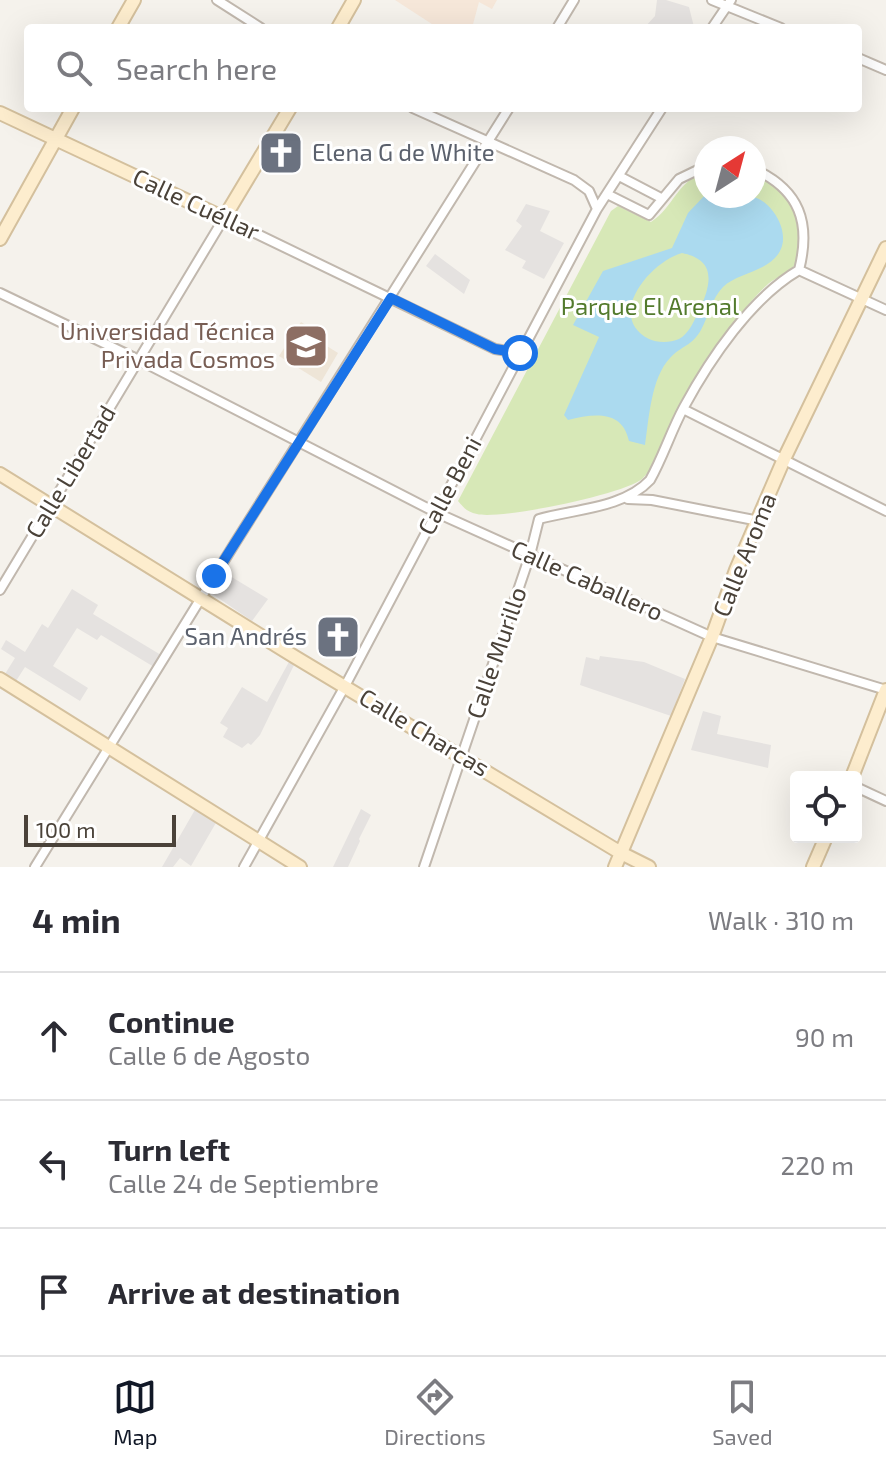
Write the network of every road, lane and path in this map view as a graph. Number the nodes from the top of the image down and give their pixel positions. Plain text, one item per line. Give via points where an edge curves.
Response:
1 (134, 0) edge
2 (217, 0) edge
3 (354, 0) edge
4 (574, 0) edge
5 (712, 0) edge
6 (728, 3) edge
7 (120, 24) edge
8 (255, 24) edge
9 (340, 24) edge
10 (559, 24) edge
11 (715, 24) edge
12 (773, 24) edge
13 (862, 60) edge
14 (886, 70) edge
15 (71, 112) edge
16 (288, 112) edge
17 (422, 112) edge
18 (507, 112) edge
19 (659, 112) edge
20 (0, 113) edge
21 (56, 138) junction
22 (488, 143) junction
23 (694, 172) edge
24 (619, 176) junction
25 (766, 176) edge
26 (607, 194) junction
27 (661, 198) junction
28 (597, 209) junction
29 (224, 218) junction
30 (0, 239) edge
31 (886, 248) edge
32 (799, 270) junction
33 (0, 293) edge
34 (391, 298) junction
35 (863, 299) junction
36 (886, 310) edge
37 (520, 353) junction
38 (139, 360) junction
39 (683, 409) junction
40 (299, 441) junction
41 (784, 459) junction
42 (0, 474) edge
43 (624, 499) junction
44 (51, 506) junction
45 (886, 511) edge
46 (435, 512) junction
47 (759, 521) junction
48 (530, 555) junction
49 (0, 590) edge
50 (201, 598) junction
51 (712, 637) junction
52 (0, 679) edge
53 (345, 686) junction
54 (886, 690) edge
55 (109, 748) junction
56 (462, 755) junction
57 (854, 771) edge
58 (862, 790) edge
59 (886, 801) edge
60 (260, 841) junction
61 (823, 843) edge
62 (621, 853) junction
63 (35, 867) edge
64 (244, 867) edge
65 (300, 867) edge
66 (424, 867) edge
67 (615, 867) edge
68 (649, 867) edge
69 (813, 867) edge

1 - 7 street
2 - 8 street
3 - 9 street
4 - 10 street
5 - 6 street
6 - 11 street
6 - 12 street
13 - 14 street
15 - 21 street
16 - 29 street, Calle Libertad
17 - 22 street
18 - 22 street
19 - 24 street, Calle Beni
20 - 21 street, Calle Cuéllar
21 - 29 street, Calle Cuéllar
21 - 30 street
22 - 28 street via 574,180 589,191
22 - 34 street
23 - 27 street
24 - 26 street, Calle Beni
24 - 27 street
25 - 32 street via 797,204 805,235
26 - 27 street via 649,215
26 - 28 street, Calle Beni
28 - 37 street, Calle Beni
29 - 34 street, Calle Cuéllar
29 - 38 street, Calle Libertad
31 - 35 street, Calle Aroma
32 - 35 street
32 - 39 street, Calle Murillo via 755,306
33 - 38 street, Calle Caballero
34 - 37 street, Calle Cuéllar via 495,349
34 - 40 street
35 - 36 street
35 - 41 street, Calle Aroma
37 - 46 street, Calle Beni
38 - 40 street, Calle Caballero
38 - 44 street, Calle Libertad
39 - 41 street
39 - 43 street, Calle Murillo via 650,480
40 - 46 street, Calle Caballero
40 - 50 street
41 - 45 street
41 - 47 street, Calle Aroma
42 - 44 street, Calle Charcas
43 - 47 street, Calle Murillo
43 - 48 street, Calle Murillo via 539,519
44 - 49 street, Calle Libertad
44 - 50 street, Calle Charcas
46 - 48 street, Calle Caballero
46 - 53 street, Calle Beni
47 - 51 street, Calle Aroma
48 - 51 street, Calle Caballero
48 - 56 street, Calle Murillo
50 - 53 street, Calle Charcas
50 - 55 street
51 - 54 street, Calle Caballero
51 - 62 street, Calle Aroma
52 - 55 street
53 - 56 street, Calle Charcas
53 - 60 street, Calle Beni
54 - 57 street
55 - 60 street
55 - 63 street
56 - 62 street, Calle Charcas
56 - 66 street, Calle Murillo
58 - 59 street
60 - 64 street, Calle Beni
60 - 65 street
61 - 69 street
62 - 67 street, Calle Aroma
62 - 68 street, Calle Charcas

